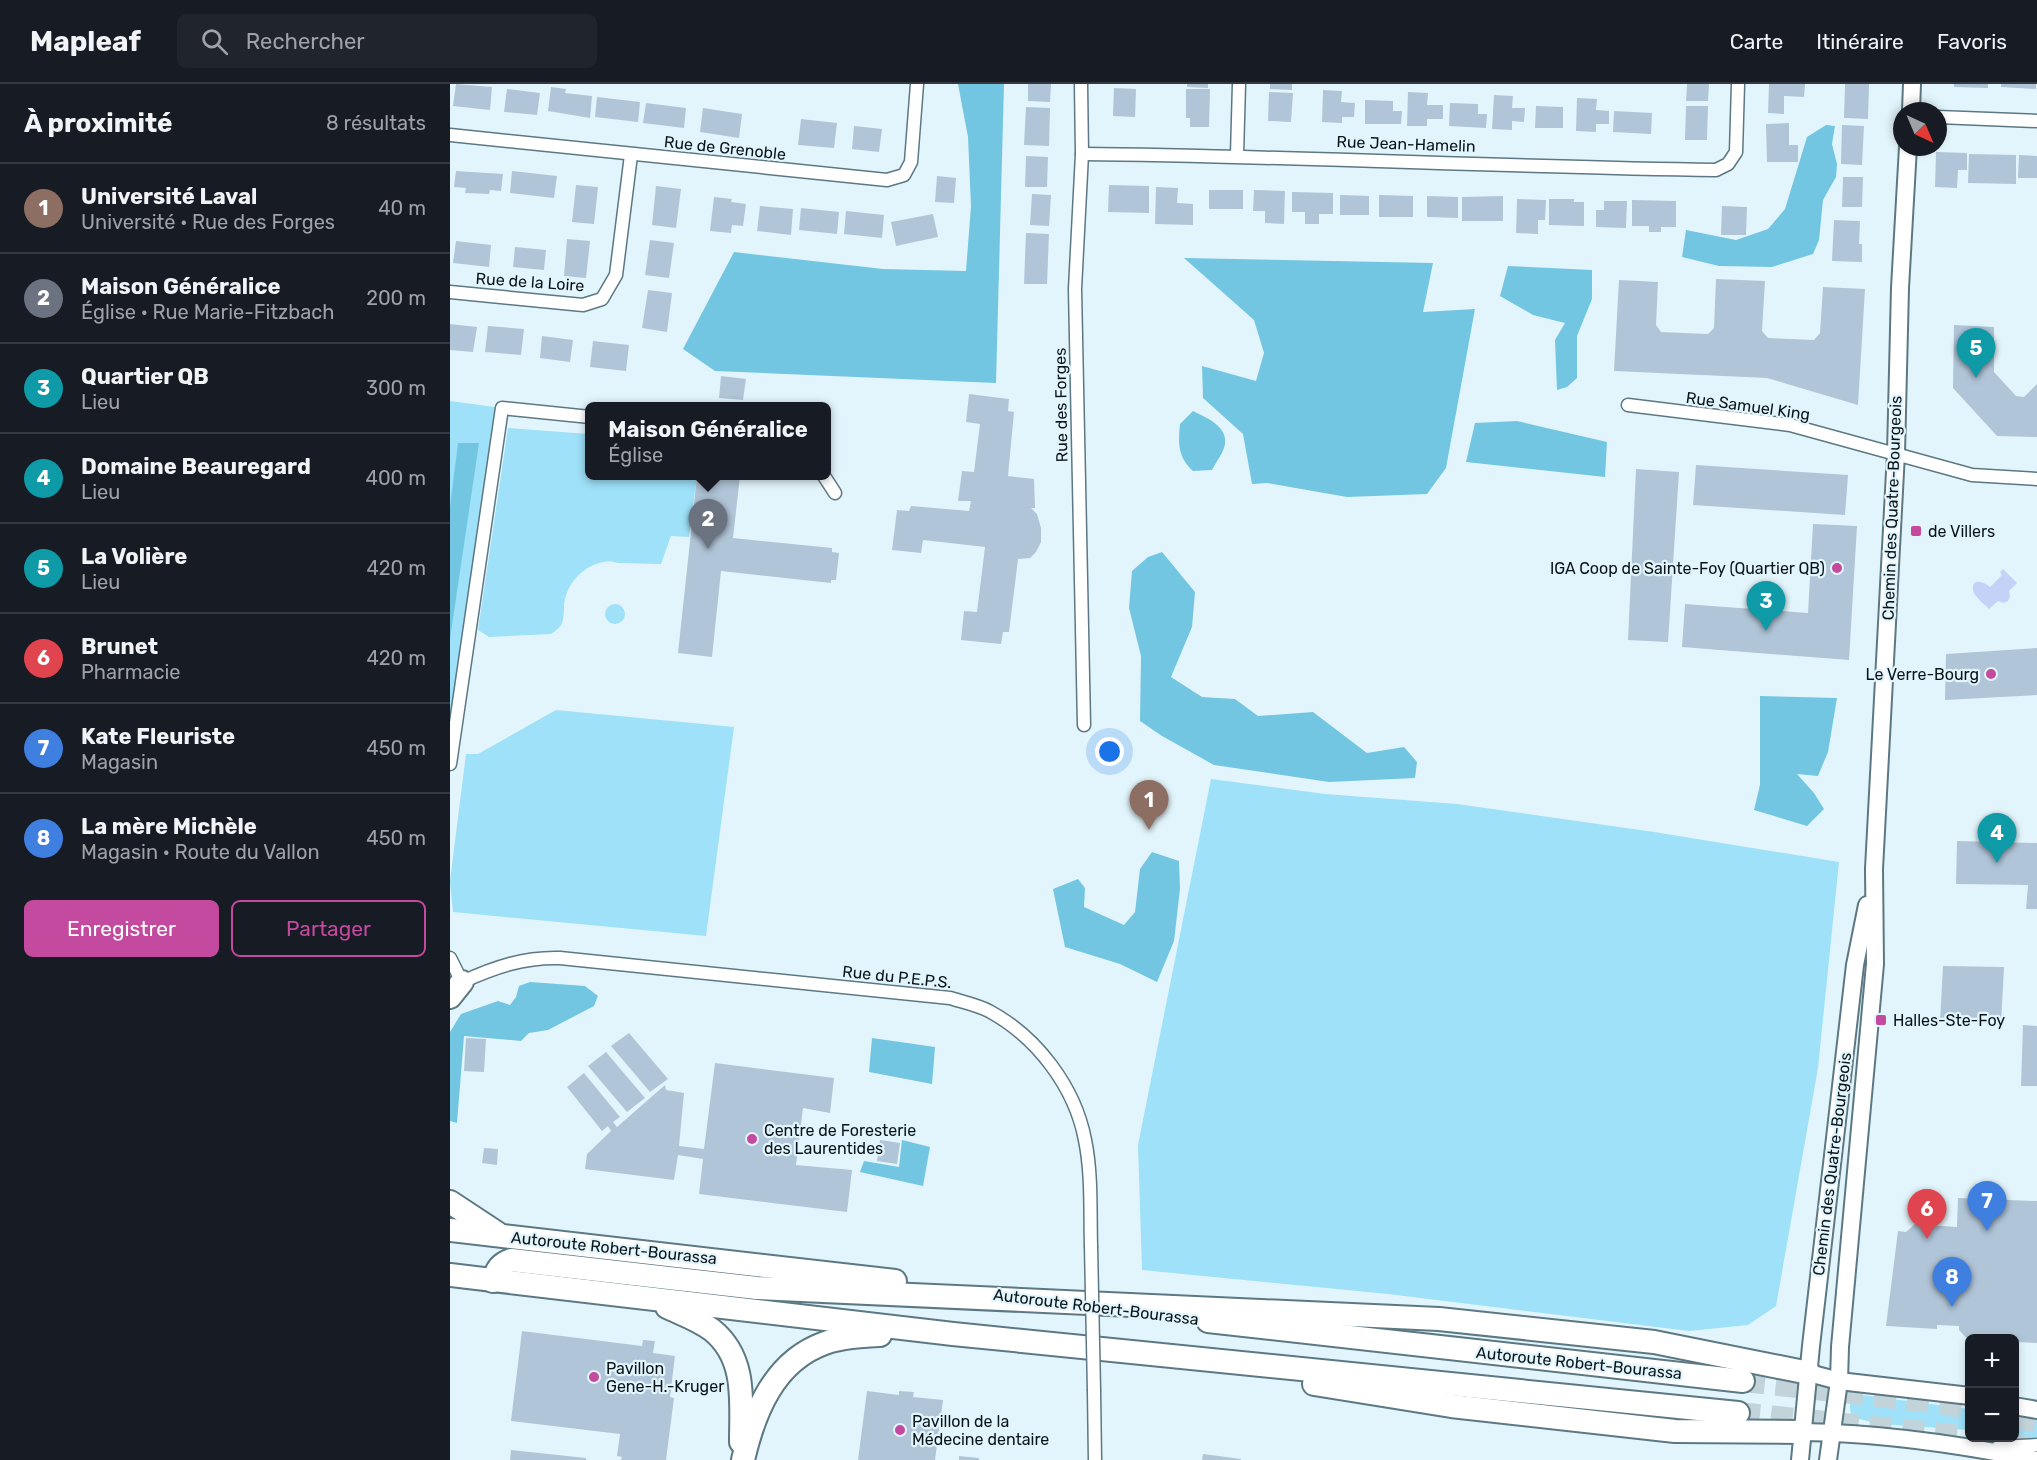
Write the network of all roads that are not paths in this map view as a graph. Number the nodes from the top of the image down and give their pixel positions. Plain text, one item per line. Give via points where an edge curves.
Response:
1 (917, 84) edge
2 (1081, 84) edge
3 (1239, 84) edge
4 (1738, 84) edge
5 (1912, 84) edge
6 (1911, 102) edge
7 (1947, 117) edge
8 (2037, 121) edge
9 (450, 135) edge
10 (1082, 154) junction
11 (631, 155) junction
12 (1237, 155) junction
13 (1907, 156) edge
14 (450, 292) edge
15 (1628, 405) dead end
16 (585, 416) edge
17 (1896, 453) junction
18 (2037, 479) edge
19 (826, 480) edge
20 (835, 494) dead end
21 (1084, 725) dead end
22 (450, 764) edge
23 (1874, 869) junction
24 (450, 958) edge
25 (454, 988) edge
26 (450, 1202) edge
27 (450, 1230) edge
28 (501, 1236) junction
29 (450, 1275) edge
30 (493, 1281) junction
31 (649, 1299) junction
32 (1022, 1299) junction
33 (953, 1334) junction
34 (1148, 1353) junction
35 (1809, 1373) junction
36 (1743, 1381) tunnel mouth
37 (1839, 1381) junction
38 (1965, 1395) edge
39 (2019, 1407) edge
40 (2037, 1410) edge
41 (1738, 1413) tunnel mouth
42 (1803, 1432) junction
43 (1831, 1432) junction
44 (2037, 1445) edge
45 (1970, 1448) junction
46 (742, 1460) edge
47 (1095, 1460) edge
48 (1800, 1460) edge
49 (1828, 1460) edge
50 (2037, 1460) edge

1 - 11 street, Rue de Grenoble via 911,162 904,175 887,180
2 - 10 street, Rue des Forges
3 - 12 street
4 - 12 street, Rue Jean-Hamelin via 1736,152 1728,164 1716,170
5 - 6 main road
7 - 8 street
9 - 11 street, Rue de Grenoble
10 - 12 street, Rue Jean-Hamelin
10 - 21 street, Rue des Forges via 1076,288
11 - 14 street, Rue de la Loire via 616,275 602,299 583,305
13 - 17 main road, Chemin des Quatre-Bourgeois
15 - 17 street, Rue Samuel King via 1790,425
16 - 22 street via 502,408
17 - 18 street, Rue Samuel King via 1972,475
17 - 23 main road, Chemin des Quatre-Bourgeois
19 - 20 street
23 - 35 main road, Chemin des Quatre-Bourgeois via 1856,965
23 - 37 main road, Chemin des Quatre-Bourgeois via 1875,964
24 - 25 street
25 - 47 street, Rue du P.E.P.S., bridge via 496,967 560,958 950,998 989,1012 1024,1036 1065,1084 1086,1142
26 - 28 highway
27 - 28 highway, Autoroute Robert-Bourassa
28 - 32 highway, Autoroute Robert-Bourassa via 854,1275
29 - 30 highway, Autoroute Robert-Bourassa
30 - 31 highway, Autoroute Robert-Bourassa
30 - 32 highway via 497,1269 511,1260 757,1288
31 - 33 highway, Autoroute Robert-Bourassa
31 - 46 highway via 708,1327 730,1351 741,1387
32 - 35 highway via 1439,1319 1654,1342
32 - 36 highway, Autoroute Robert-Bourassa
33 - 34 highway, Autoroute Robert-Bourassa
33 - 46 highway via 867,1336 825,1344 807,1353 784,1370 767,1393
34 - 41 highway, Autoroute Robert-Bourassa
34 - 42 highway via 1451,1406 1675,1431
35 - 37 main road
35 - 42 main road, Chemin des Quatre-Bourgeois
37 - 38 main road
37 - 43 main road, Chemin des Quatre-Bourgeois
39 - 40 main road
42 - 43 main road
42 - 48 main road, Chemin des Quatre-Bourgeois
43 - 45 main road
43 - 49 main road, Chemin des Quatre-Bourgeois
44 - 45 street
45 - 50 main road

